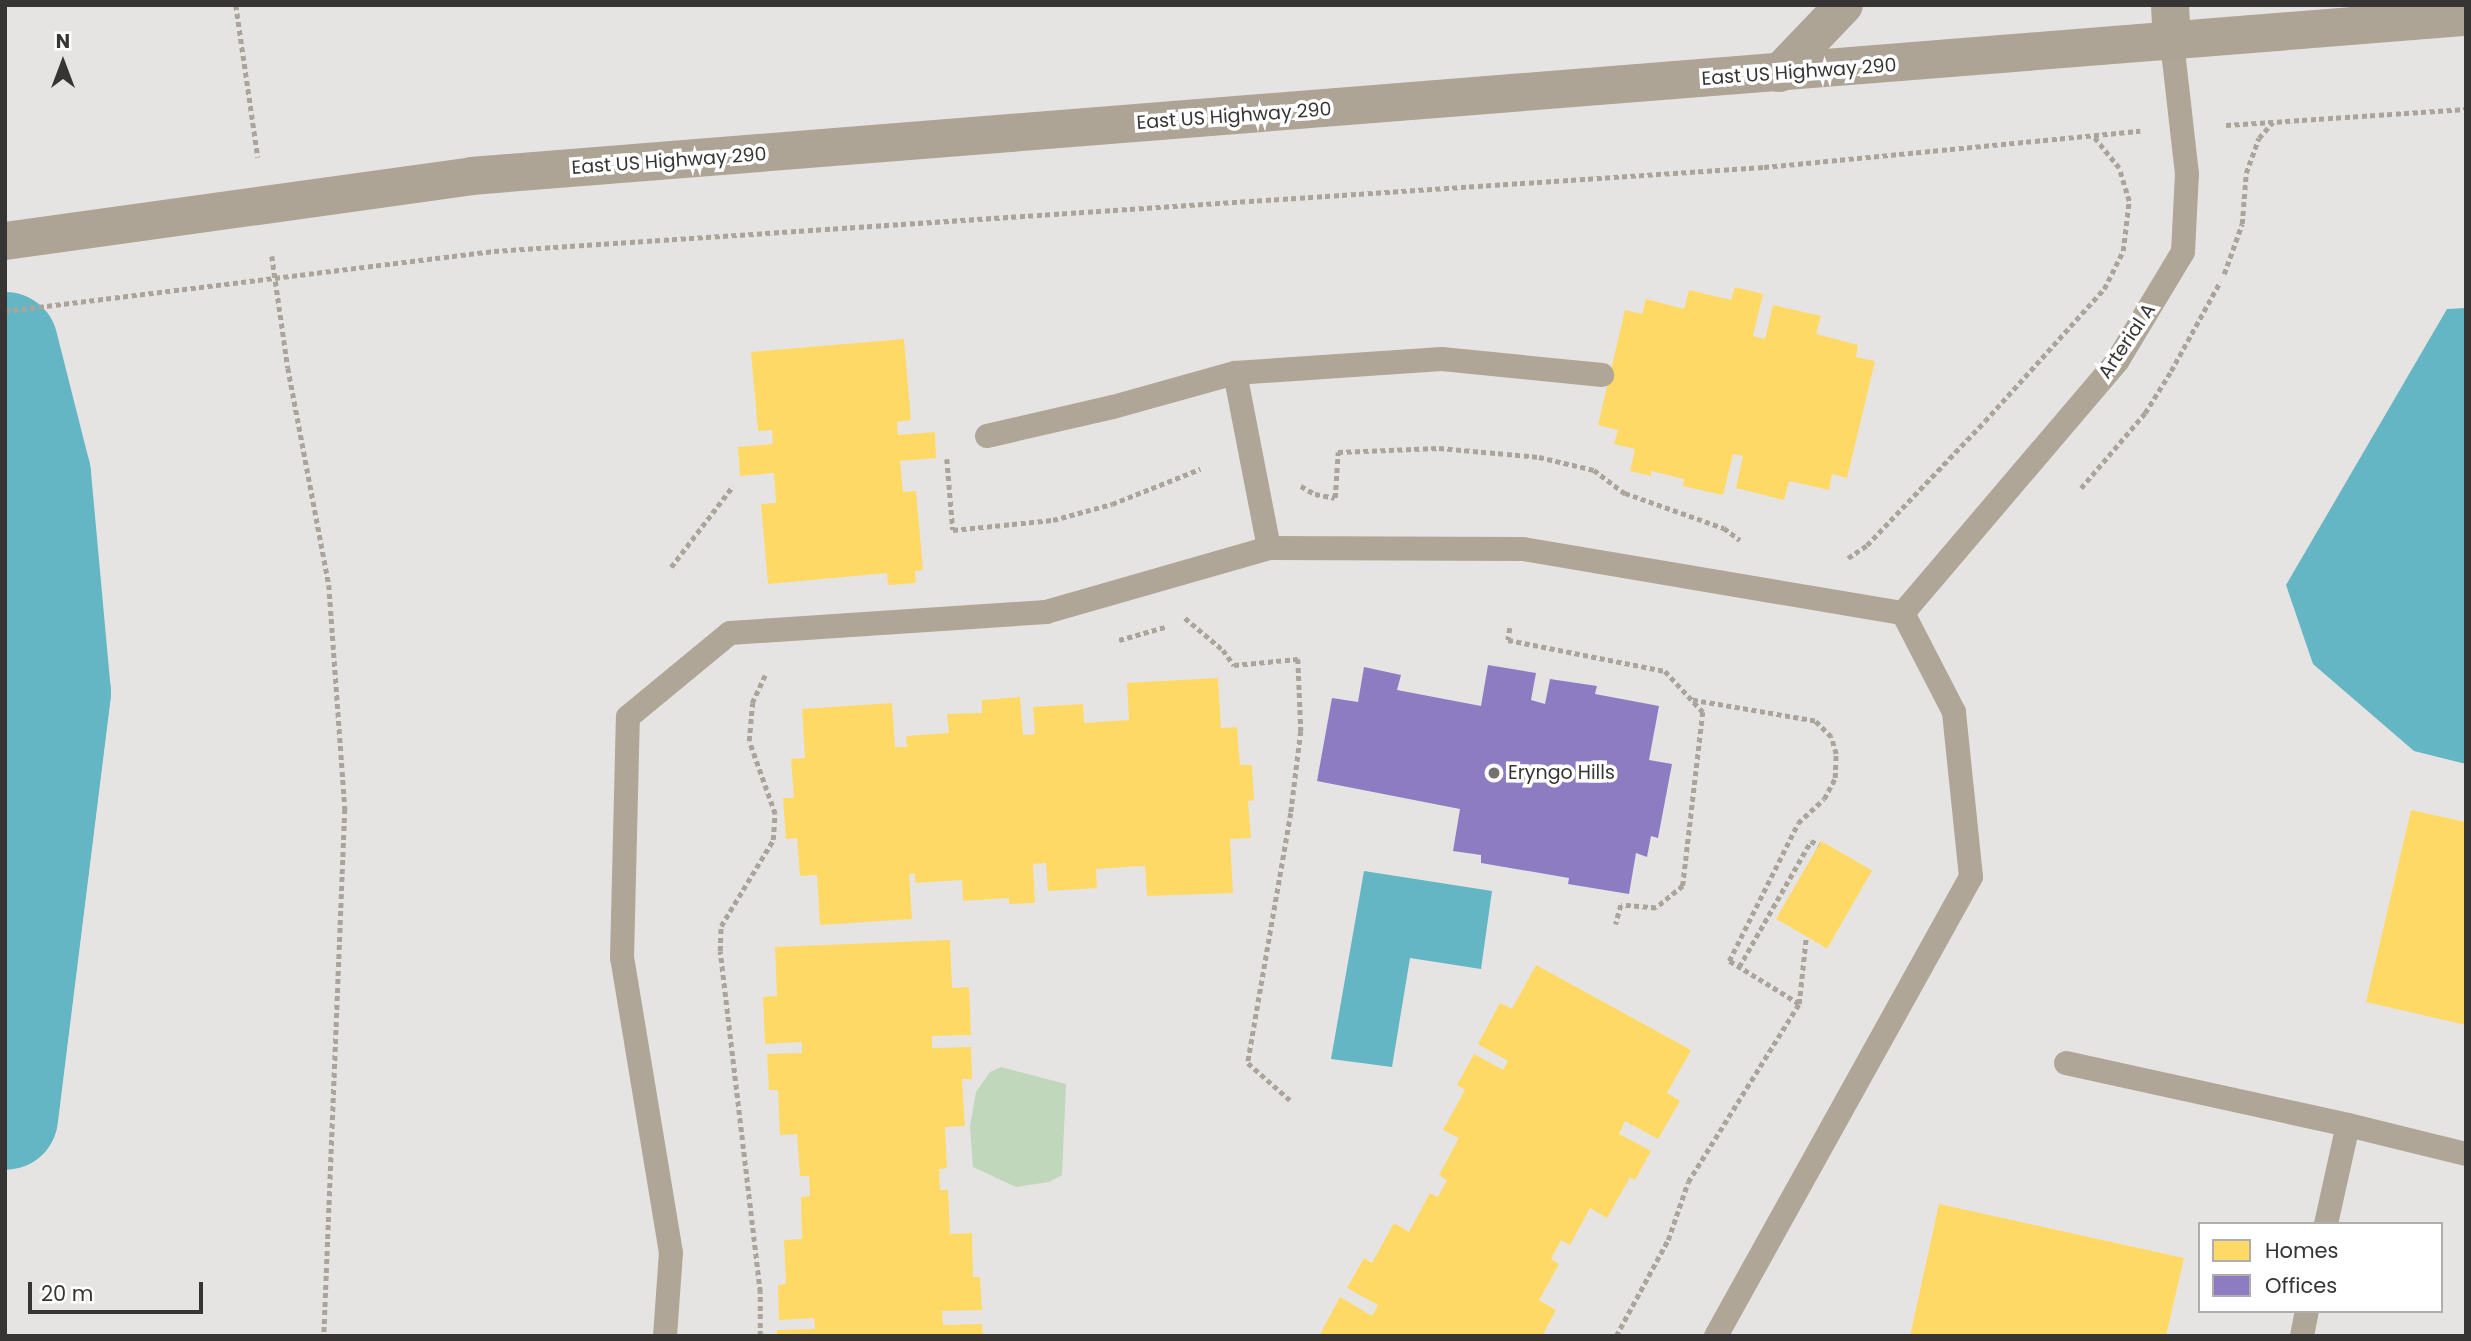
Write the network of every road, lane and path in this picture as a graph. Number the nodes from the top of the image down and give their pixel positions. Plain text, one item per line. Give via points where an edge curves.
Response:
1 (236, 5) edge
2 (1844, 5) edge
3 (2466, 17) edge
4 (2171, 24) edge
5 (1779, 73) junction
6 (2466, 108) edge
7 (2182, 128) junction
8 (2092, 135) junction
9 (260, 167) dead end
10 (5, 241) edge
11 (271, 247) dead end
12 (5, 311) edge
13 (1235, 373) junction
14 (1602, 375) dead end
15 (987, 436) dead end
16 (947, 459) dead end
17 (1200, 469) dead end
18 (1298, 485) dead end
19 (733, 486) dead end
20 (1743, 541) dead end
21 (1269, 548) junction
22 (1840, 560) dead end
23 (671, 567) dead end
24 (1903, 613) junction
25 (1510, 628) dead end
26 (1110, 642) dead end
27 (780, 671) dead end
28 (757, 672) dead end
29 (766, 672) junction
30 (1692, 700) junction
31 (1819, 845) dead end
32 (1616, 924) dead end
33 (1806, 937) dead end
34 (1739, 967) junction
35 (1799, 1004) junction
36 (2066, 1063) dead end
37 (1290, 1100) dead end
38 (2348, 1125) junction
39 (2466, 1154) edge
40 (2326, 1222) edge
41 (2307, 1313) edge
42 (324, 1336) edge
43 (665, 1336) edge
44 (760, 1336) edge
45 (1616, 1336) edge
46 (1716, 1336) edge
47 (2302, 1336) edge

1 - 9 path
2 - 5 main road
3 - 4 main road, East US Highway 290
4 - 5 main road, East US Highway 290
4 - 7 lane, Arterial A
5 - 10 main road, East US Highway 290, bridge via 471,176
6 - 7 path
7 - 8 path
7 - 24 lane, Arterial A via 2187,174 2183,252 2118,360
8 - 12 path, bridge via 1764,167 494,251
8 - 22 path via 2119,168 2129,201 2123,251 2104,289 1867,545
11 - 42 path via 288,368 329,586 345,808
13 - 14 lane via 1442,359
13 - 15 lane
13 - 21 lane
16 - 17 path via 953,530 1053,520 1112,504
18 - 20 path via 1335,498 1338,452 1439,448 1539,457 1594,470 1625,493 1724,528
19 - 23 path
21 - 24 lane via 1523,549
21 - 43 lane via 1046,612 730,633 628,717 622,958 671,1253
24 - 46 lane via 1954,712 1971,877
25 - 30 path via 1508,640 1665,671
26 - 37 path via 1151,633 1184,618 1223,649 1234,665 1298,659 1301,731 1291,813 1248,1063
27 - 29 path
28 - 29 path
29 - 44 path via 752,703 749,741 775,814 773,840 721,926 720,951 760,1292
30 - 32 path via 1703,712 1683,886 1657,908 1621,905
30 - 34 path via 1815,721 1831,737 1836,754 1835,778 1824,799 1798,823 1729,961
31 - 34 path via 1811,841
33 - 35 path
34 - 35 path
35 - 45 path via 1688,1182 1668,1240
36 - 38 lane
38 - 39 lane
38 - 40 lane
41 - 47 lane

